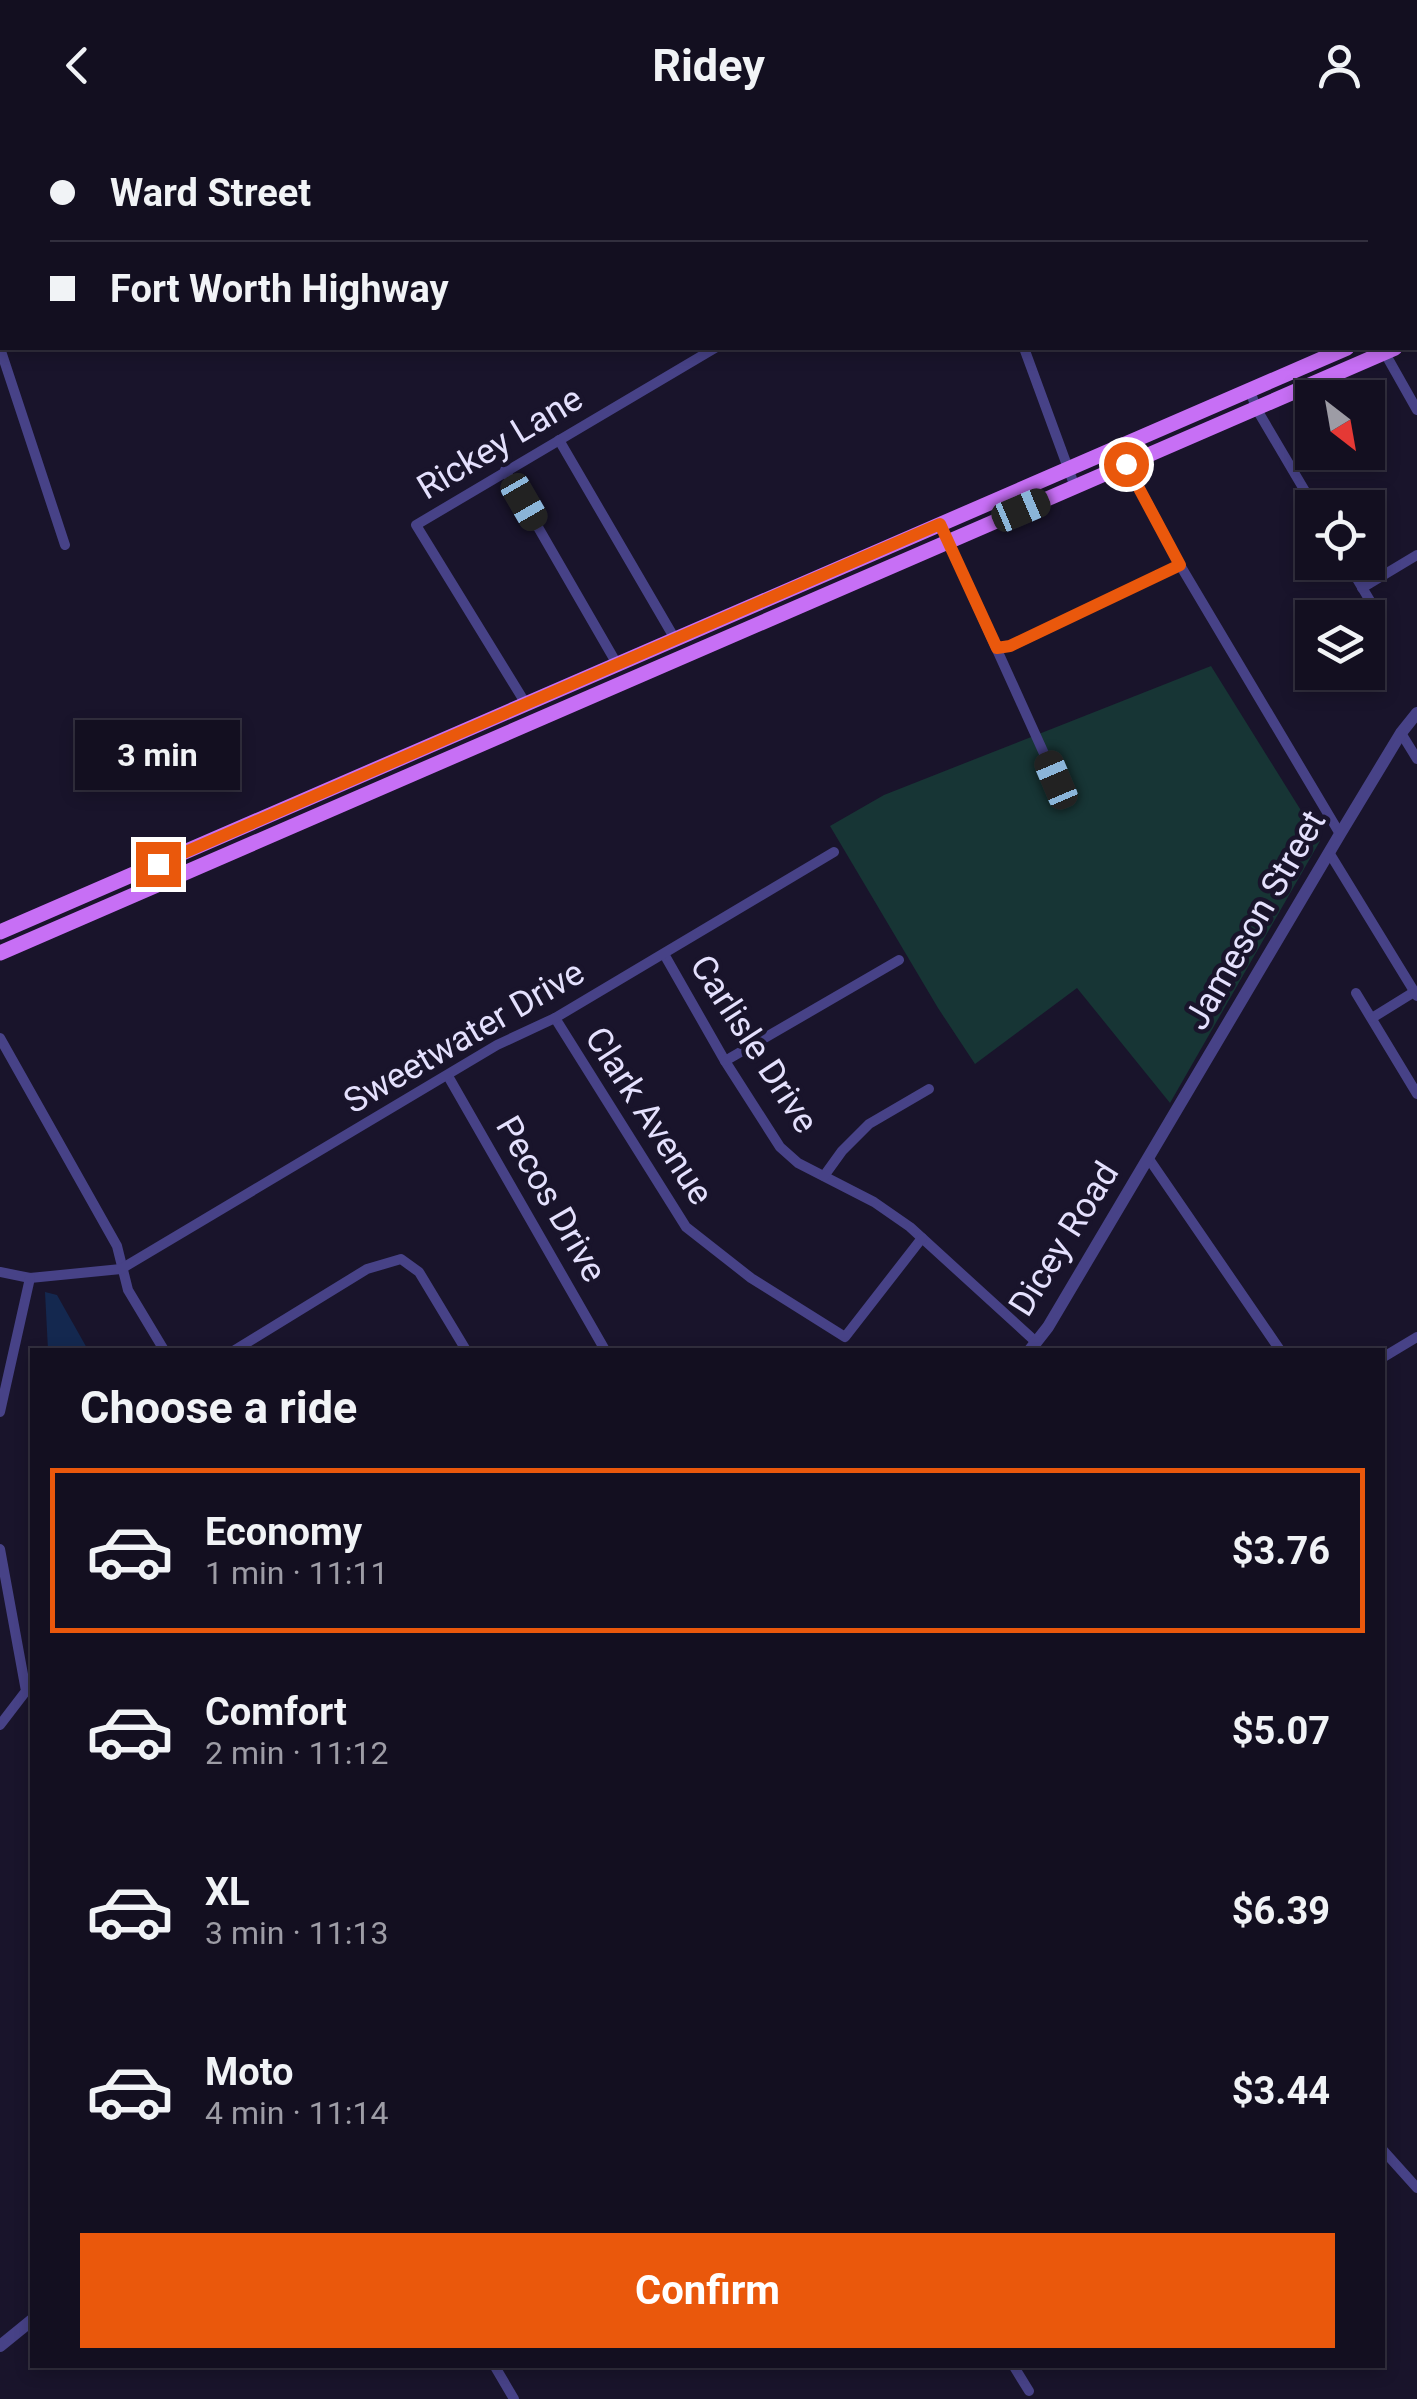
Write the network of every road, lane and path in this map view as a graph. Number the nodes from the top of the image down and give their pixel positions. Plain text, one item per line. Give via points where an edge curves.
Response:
1 (1, 350) edge
2 (712, 350) edge
3 (1025, 350) edge
4 (1342, 350) edge
5 (1385, 350) edge
6 (1387, 350) edge
7 (1250, 390) junction
8 (1256, 408) junction
9 (1417, 410) edge
10 (559, 440) junction
11 (1118, 447) junction
12 (1126, 464) junction
13 (1067, 469) junction
14 (506, 470) junction
15 (1075, 486) junction
16 (1304, 490) edge
17 (940, 524) junction
18 (949, 541) junction
19 (65, 546) dead end
20 (1417, 555) edge
21 (1180, 565) junction
22 (1358, 580) edge
23 (1362, 588) junction
24 (1369, 600) edge
25 (733, 614) junction
26 (742, 632) junction
27 (675, 640) junction
28 (997, 648) junction
29 (617, 664) junction
30 (574, 683) junction
31 (582, 701) junction
32 (526, 704) junction
33 (1417, 713) edge
34 (1401, 733) junction
35 (1417, 760) edge
36 (1056, 780) dead end
37 (302, 801) junction
38 (311, 818) junction
39 (1340, 834) junction
40 (834, 852) dead end
41 (1330, 854) junction
42 (130, 876) junction
43 (138, 894) junction
44 (26, 921) junction
45 (0, 932) edge
46 (34, 938) junction
47 (0, 953) edge
48 (664, 954) junction
49 (899, 960) dead end
50 (1356, 992) dead end
51 (1416, 994) edge
52 (554, 1018) junction
53 (1372, 1018) junction
54 (0, 1038) edge
55 (726, 1061) junction
56 (448, 1076) junction
57 (928, 1089) dead end
58 (1417, 1094) edge
59 (1149, 1159) junction
60 (824, 1176) junction
61 (922, 1238) junction
62 (121, 1269) junction
63 (0, 1272) edge
64 (30, 1278) junction
65 (1417, 1337) edge
66 (1033, 1346) edge
67 (163, 1348) edge
68 (238, 1348) edge
69 (465, 1348) edge
70 (605, 1348) edge
71 (1279, 1348) edge
72 (1385, 1356) edge
73 (0, 1412) edge
74 (0, 1549) edge
75 (0, 1726) edge
76 (1385, 2153) edge
77 (1417, 2188) edge
78 (30, 2322) edge
79 (0, 2346) edge
80 (496, 2368) edge
81 (1015, 2368) edge
82 (1030, 2392) dead end
83 (514, 2399) edge

1 - 19 street
2 - 10 street, Rickey Lane
3 - 13 street
4 - 7 main road
5 - 8 main road
6 - 9 street
7 - 8 street
7 - 11 main road
8 - 12 main road
8 - 16 street
10 - 14 street, Rickey Lane
10 - 27 street
11 - 12 street
11 - 13 main road
12 - 15 main road
12 - 21 street
13 - 15 street
13 - 17 main road
14 - 29 street
14 - 32 street, Rickey Lane via 416,525
15 - 18 main road
17 - 18 street
17 - 25 main road
18 - 26 main road
18 - 28 street
20 - 23 street
21 - 28 street
21 - 39 street
22 - 23 street
23 - 24 street
25 - 26 main road
25 - 27 main road
26 - 31 main road
27 - 29 main road
28 - 36 street
29 - 30 main road
30 - 31 main road
30 - 32 main road
31 - 38 main road
32 - 37 main road
33 - 34 street, Jameson Street
34 - 35 street
34 - 39 street, Jameson Street
37 - 38 main road
37 - 42 main road
38 - 43 main road
39 - 41 street, Jameson Street
40 - 48 street, Sweetwater Drive
41 - 51 street
41 - 59 street, Jameson Street
42 - 43 main road
42 - 44 main road
43 - 46 main road
44 - 45 main road
44 - 46 main road
46 - 47 main road
48 - 52 street, Sweetwater Drive
48 - 55 street, Carlisle Drive
49 - 55 street
50 - 53 street
51 - 53 street
52 - 56 street, Sweetwater Drive
52 - 61 street, Clark Avenue via 686,1227 845,1338
53 - 58 street
54 - 62 street via 117,1246
55 - 60 street, Carlisle Drive via 780,1147
56 - 62 street, Sweetwater Drive
56 - 70 street, Pecos Drive
57 - 60 street via 869,1124
59 - 66 street, Dicey Road
59 - 71 street
60 - 61 street, Carlisle Drive
61 - 66 street, Carlisle Drive
62 - 64 street, Sweetwater Drive
62 - 67 street
63 - 64 street, Sweetwater Drive
64 - 73 street
65 - 72 street
68 - 69 street via 367,1269 402,1259 419,1272
74 - 75 street via 26,1692
76 - 77 street
78 - 79 street
80 - 83 street
81 - 82 street

